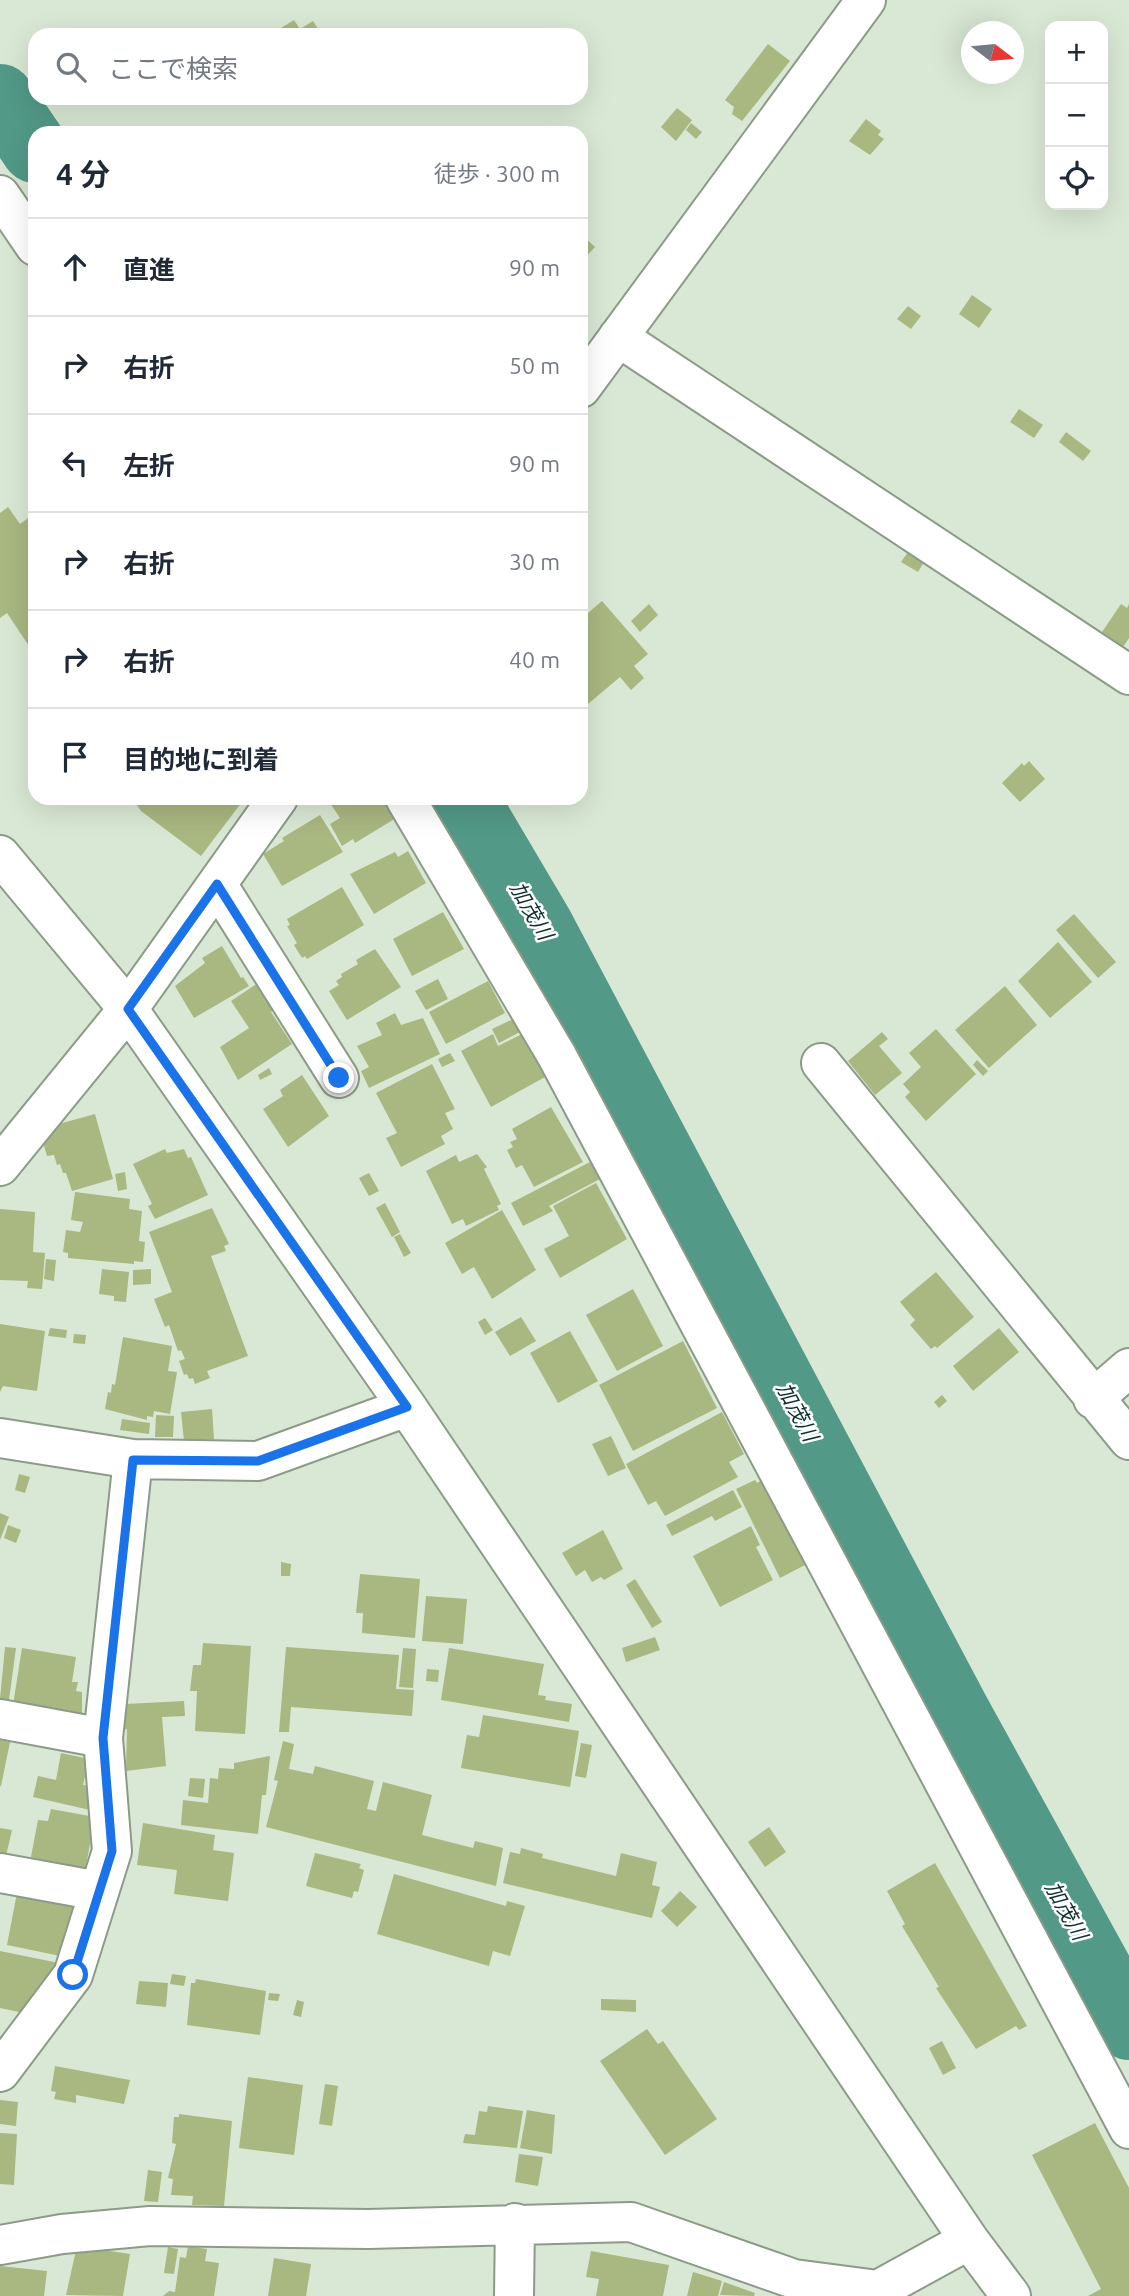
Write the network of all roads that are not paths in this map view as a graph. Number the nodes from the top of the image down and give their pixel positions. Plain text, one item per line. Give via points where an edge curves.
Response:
1 (866, 0) edge
2 (0, 195) edge
3 (28, 236) edge
4 (618, 337) junction
5 (588, 378) edge
6 (1129, 676) edge
7 (273, 805) edge
8 (409, 805) edge
9 (0, 855) edge
10 (217, 884) junction
11 (128, 1009) junction
12 (821, 1063) dead end
13 (339, 1078) dead end
14 (0, 1166) edge
15 (1129, 1368) edge
16 (1094, 1399) junction
17 (407, 1407) junction
18 (0, 1438) edge
19 (1129, 1440) edge
20 (133, 1460) junction
21 (0, 1718) edge
22 (103, 1738) junction
23 (0, 1873) edge
24 (99, 1891) junction
25 (14, 2031) edge
26 (0, 2072) edge
27 (1129, 2129) edge
28 (514, 2223) junction
29 (970, 2240) junction
30 (0, 2245) edge
31 (514, 2296) edge
32 (1011, 2296) edge

1 - 4 street
2 - 3 street
4 - 5 street
4 - 6 street
7 - 10 street
8 - 27 street via 557,1056
9 - 11 street
10 - 11 street
10 - 13 street
11 - 14 street
11 - 17 street
12 - 16 street
15 - 16 street
16 - 19 street
17 - 20 street via 258,1461
17 - 29 street
18 - 20 street
20 - 22 street
21 - 22 street
22 - 24 street via 112,1851
23 - 24 street
24 - 25 street via 73,1975
25 - 26 street
28 - 29 street via 631,2222 794,2279 856,2290 878,2290
28 - 30 street via 368,2229 150,2225
28 - 31 street
29 - 32 street

